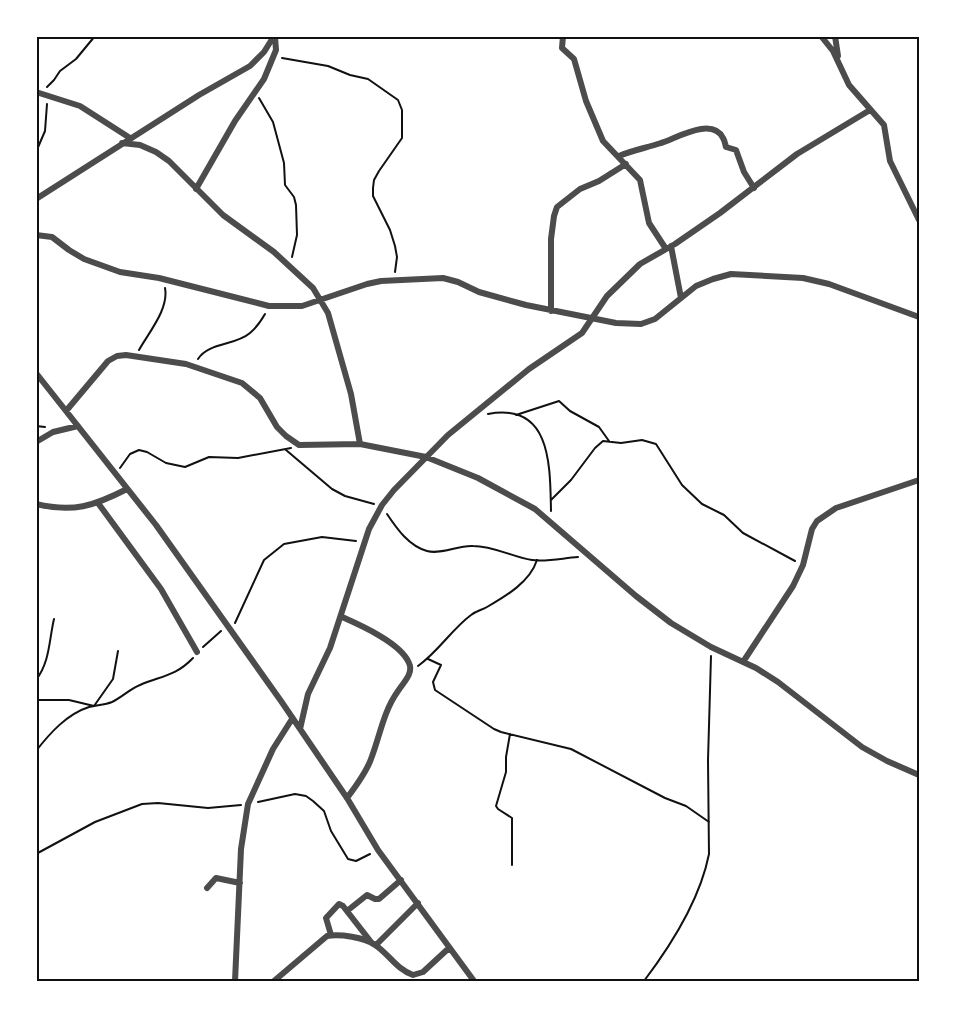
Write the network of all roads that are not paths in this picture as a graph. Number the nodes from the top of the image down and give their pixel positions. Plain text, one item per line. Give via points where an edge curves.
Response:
1 (275, 36) edge
2 (563, 36) edge
3 (821, 36) edge
4 (835, 36) edge
5 (839, 62) junction
6 (41, 93) edge
7 (36, 102) edge
8 (870, 110) junction
9 (130, 138) junction
10 (122, 143) junction
11 (619, 156) junction
12 (626, 164) junction
13 (754, 188) junction
14 (196, 189) junction
15 (36, 199) edge
16 (919, 220) edge
17 (36, 235) edge
18 (669, 248) junction
19 (681, 298) junction
20 (322, 300) junction
21 (551, 311) junction
22 (919, 317) edge
23 (593, 319) junction
24 (36, 373) edge
25 (66, 411) junction
26 (78, 426) junction
27 (36, 442) edge
28 (360, 444) junction
29 (426, 458) junction
30 (919, 480) edge
31 (127, 489) junction
32 (98, 503) junction
33 (36, 504) edge
34 (342, 617) junction
35 (197, 652) road end
36 (743, 662) junction
37 (292, 719) junction
38 (300, 729) junction
39 (919, 775) edge
40 (347, 798) junction
41 (401, 880) junction
42 (240, 883) junction
43 (207, 888) dead end
44 (418, 903) junction
45 (347, 911) junction
46 (331, 935) junction
47 (374, 944) junction
48 (449, 948) junction
49 (235, 981) edge
50 (274, 981) edge
51 (474, 981) edge

1 - 9 street via 250,66
1 - 14 street via 276,50 264,80
2 - 11 street via 562,48 574,59 598,132 607,147
3 - 5 street
4 - 5 street
5 - 8 street via 849,85
6 - 7 street
6 - 9 street via 80,106
8 - 13 street via 797,154
8 - 16 street via 884,125 890,161
9 - 10 street
10 - 14 street via 156,152
10 - 15 street
11 - 12 street
11 - 13 street via 697,129 708,129 720,134 726,147 736,150
12 - 18 street via 642,186 649,224
12 - 21 street via 580,189 557,207 551,239
13 - 18 street
14 - 20 street via 223,215 289,265
17 - 20 street via 52,237 107,268 269,306 302,306
18 - 19 street
18 - 23 street via 650,257 627,276 607,296
19 - 22 street via 696,286 731,274 803,278
19 - 23 street via 655,319 641,324
20 - 21 street via 367,284 442,278 494,297
20 - 28 street via 351,394
21 - 23 street
23 - 29 street via 582,333 509,385
24 - 25 street
25 - 26 street
25 - 28 street via 108,361 117,356 135,356 194,366 249,387 277,427 299,445
26 - 27 street via 53,432
26 - 31 street
28 - 29 street
29 - 34 street via 382,506 369,529
29 - 36 street via 478,477 535,509 657,613
30 - 36 street via 826,514 812,529 803,565 787,596
31 - 32 street
31 - 37 street
32 - 33 street via 55,509
32 - 35 street via 160,589
34 - 38 street via 308,694
34 - 40 street via 398,649 411,666 391,702 371,760
36 - 39 street via 778,682 862,747
37 - 38 street
37 - 42 street via 273,748 248,804
38 - 40 street
40 - 41 street
41 - 44 street
41 - 45 street via 379,899 367,895
42 - 43 street via 216,878
42 - 49 street
44 - 47 street
44 - 48 street
45 - 46 street via 339,904 327,916
45 - 47 street
46 - 47 street
46 - 50 street
47 - 48 street via 395,965 413,975 423,972
48 - 51 street

